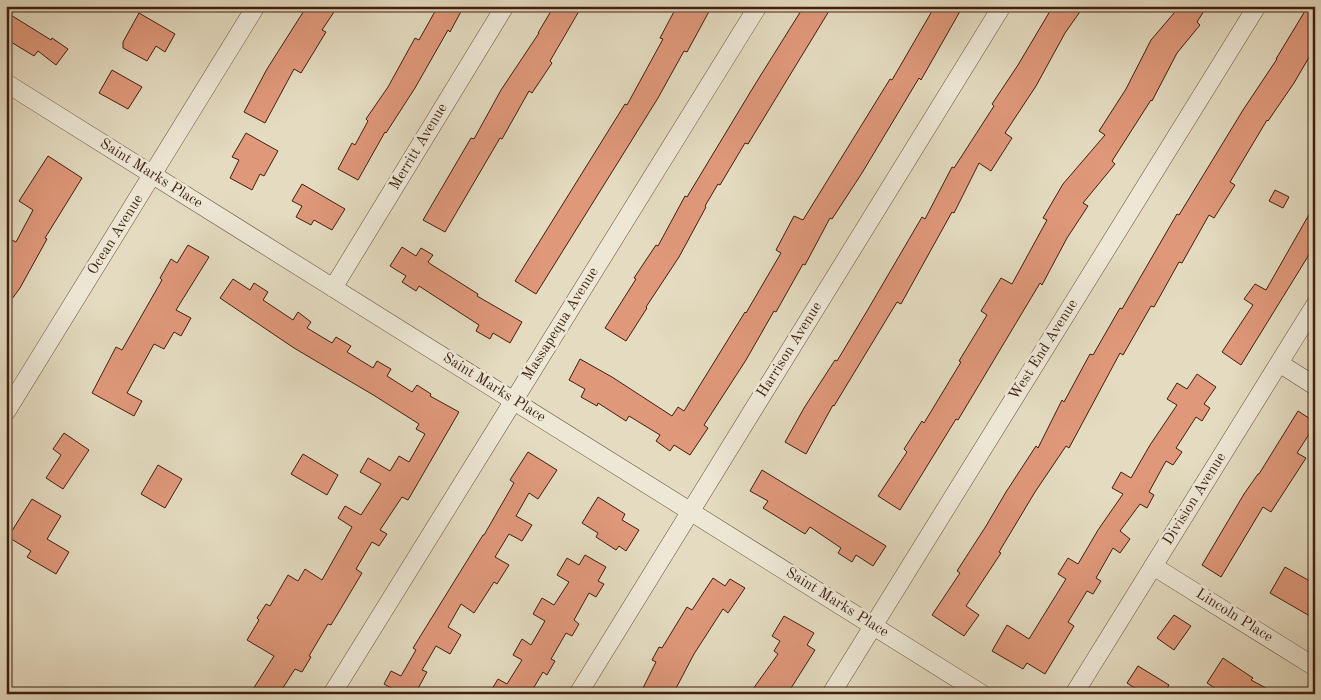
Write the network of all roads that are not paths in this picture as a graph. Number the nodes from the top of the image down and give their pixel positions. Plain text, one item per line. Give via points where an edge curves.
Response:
1 (256, 6) edge
2 (506, 6) edge
3 (758, 6) edge
4 (1002, 6) edge
5 (1257, 6) edge
6 (6, 83) edge
7 (153, 175) junction
8 (333, 288) junction
9 (1315, 305) edge
10 (1279, 363) junction
11 (1315, 386) edge
12 (513, 401) junction
13 (6, 412) edge
14 (691, 511) junction
15 (1153, 566) junction
16 (873, 626) junction
17 (1315, 666) edge
18 (332, 694) edge
19 (578, 694) edge
20 (831, 694) edge
21 (982, 694) edge
22 (1074, 694) edge

1 - 7 street, Ocean Avenue
2 - 8 street, Merritt Avenue
3 - 12 street, Massapequa Avenue
4 - 14 street, Harrison Avenue
5 - 16 street, West End Avenue
6 - 7 street, Saint Marks Place
7 - 8 street, Saint Marks Place
7 - 13 street, Ocean Avenue
8 - 12 street, Saint Marks Place
9 - 10 street, Division Avenue
10 - 11 street
10 - 15 street, Division Avenue
12 - 14 street, Saint Marks Place
12 - 18 street, Massapequa Avenue
14 - 16 street, Saint Marks Place
14 - 19 street, Harrison Avenue
15 - 17 street, Lincoln Place
15 - 22 street, Division Avenue
16 - 20 street, West End Avenue
16 - 21 street, Saint Marks Place

